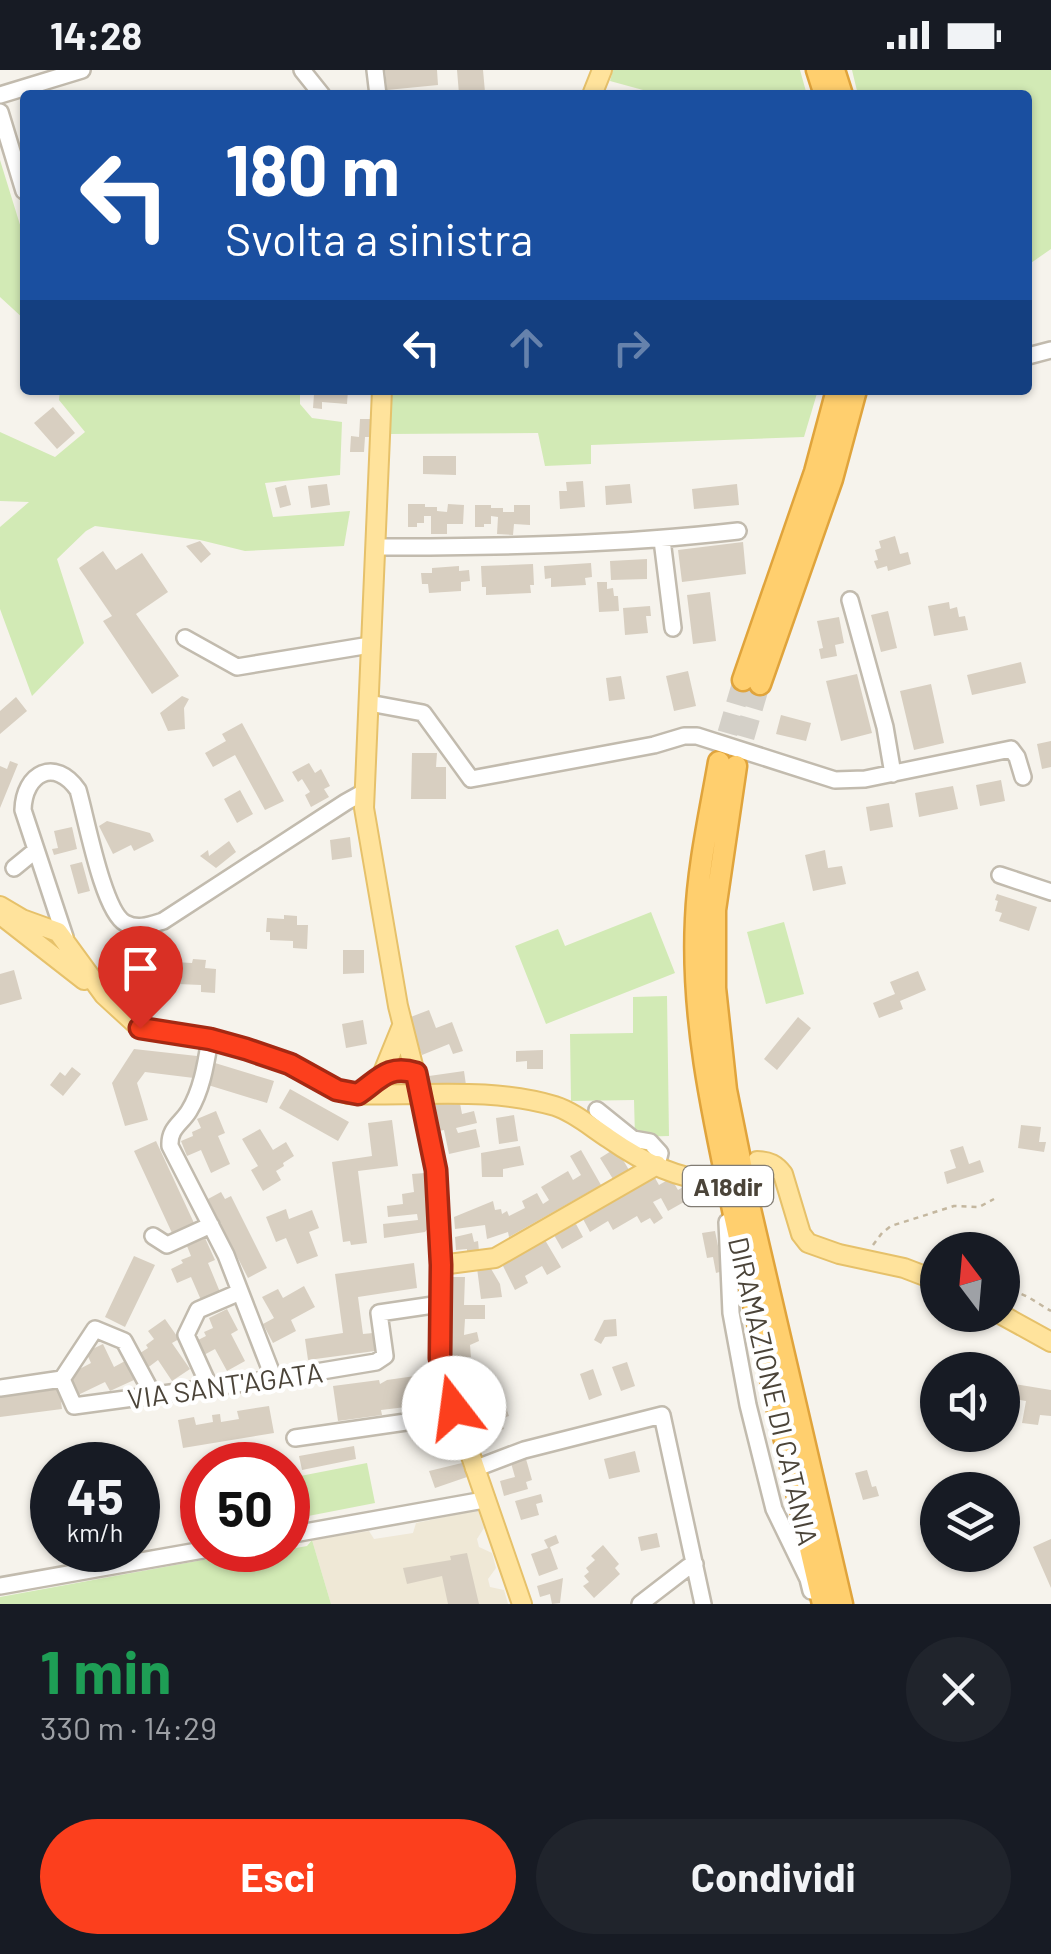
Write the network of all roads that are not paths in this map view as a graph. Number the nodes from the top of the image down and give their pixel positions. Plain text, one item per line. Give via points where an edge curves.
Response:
1 (82, 70) edge
2 (302, 70) edge
3 (318, 90) edge
4 (0, 95) edge
5 (0, 112) edge
6 (20, 178) edge
7 (382, 395) edge
8 (836, 395) edge
9 (855, 395) edge
10 (738, 531) dead end
11 (662, 540) junction
12 (375, 547) junction
13 (850, 600) dead end
14 (673, 628) dead end
15 (185, 638) dead end
16 (370, 645) junction
17 (369, 704) junction
18 (893, 774) junction
19 (1023, 777) dead end
20 (364, 792) junction
21 (36, 850) junction
22 (8, 874) edge
23 (1000, 875) dead end
24 (1051, 892) edge
25 (39, 911) junction
26 (1, 915) edge
27 (64, 937) junction
28 (41, 948) junction
29 (104, 996) junction
30 (402, 1024) junction
31 (210, 1039) junction
32 (416, 1073) junction
33 (382, 1084) junction
34 (709, 1094) junction
35 (421, 1096) junction
36 (597, 1110) dead end
37 (657, 1164) junction
38 (758, 1167) dead end
39 (713, 1176) dead end
40 (211, 1225) junction
41 (153, 1236) dead end
42 (441, 1265) junction
43 (920, 1274) edge
44 (240, 1292) junction
45 (440, 1304) junction
46 (1020, 1325) edge
47 (1051, 1342) edge
48 (62, 1379) junction
49 (274, 1379) junction
50 (0, 1388) edge
51 (210, 1388) junction
52 (153, 1395) junction
53 (454, 1408) junction
54 (296, 1438) dead end
55 (474, 1469) junction
56 (484, 1500) junction
57 (310, 1531) edge
58 (180, 1554) edge
59 (696, 1564) junction
60 (0, 1586) edge
61 (522, 1598) edge
62 (640, 1604) edge
63 (703, 1604) edge
64 (814, 1604) edge
65 (823, 1604) edge
66 (842, 1604) edge

1 - 4 street
2 - 3 street
5 - 6 street
7 - 12 main road
8 - 9 highway via 751,682 832,480
10 - 11 street
11 - 12 street
11 - 14 street
12 - 16 main road
13 - 18 street
15 - 16 street via 237,667
16 - 17 main road
17 - 18 street via 422,713 471,779 684,736 835,780
17 - 20 main road
18 - 19 street via 1011,750
20 - 21 street via 146,927 115,914 78,790 58,773 37,777 23,798
20 - 30 main road
21 - 22 street
21 - 25 street
23 - 24 street
25 - 26 main road
25 - 27 street
25 - 27 main road
25 - 28 street
26 - 28 main road
27 - 29 main road
28 - 29 main road
29 - 31 main road via 140,1028
30 - 32 main road
30 - 33 main road
31 - 33 main road via 290,1064 337,1090 358,1094
31 - 40 street via 189,1112 169,1137
32 - 33 main road
32 - 35 main road
33 - 35 main road
34 - 64 street via 729,1240 731,1313 748,1406 774,1509
34 - 65 highway, DIRAMAZIONE DI CATANIA / A18dir
34 - 66 highway, DIRAMAZIONE DI CATANIA / A18dir via 696,987 696,918 705,839 728,764 714,910 726,1090
35 - 37 main road via 494,1095 555,1106
35 - 42 main road via 436,1170
36 - 37 street via 633,1138 650,1142 660,1153
37 - 39 main road via 692,1180
37 - 42 main road via 495,1258
38 - 43 main road via 788,1197 808,1243
40 - 41 street via 167,1245
40 - 44 street
42 - 45 main road
44 - 49 street
44 - 51 street via 198,1310 186,1335
45 - 49 street, VIA SANT'AGATA via 379,1313 385,1356 376,1362
45 - 53 main road via 440,1358
46 - 47 main road
48 - 50 street
48 - 52 street, VIA SANT'AGATA via 74,1406
48 - 52 street via 94,1329 124,1342
49 - 51 street, VIA SANT'AGATA
51 - 52 street, VIA SANT'AGATA
53 - 54 street
53 - 55 main road
55 - 56 main road
55 - 59 street via 662,1414
56 - 57 street
56 - 61 main road
58 - 60 street
59 - 62 street
59 - 63 street

